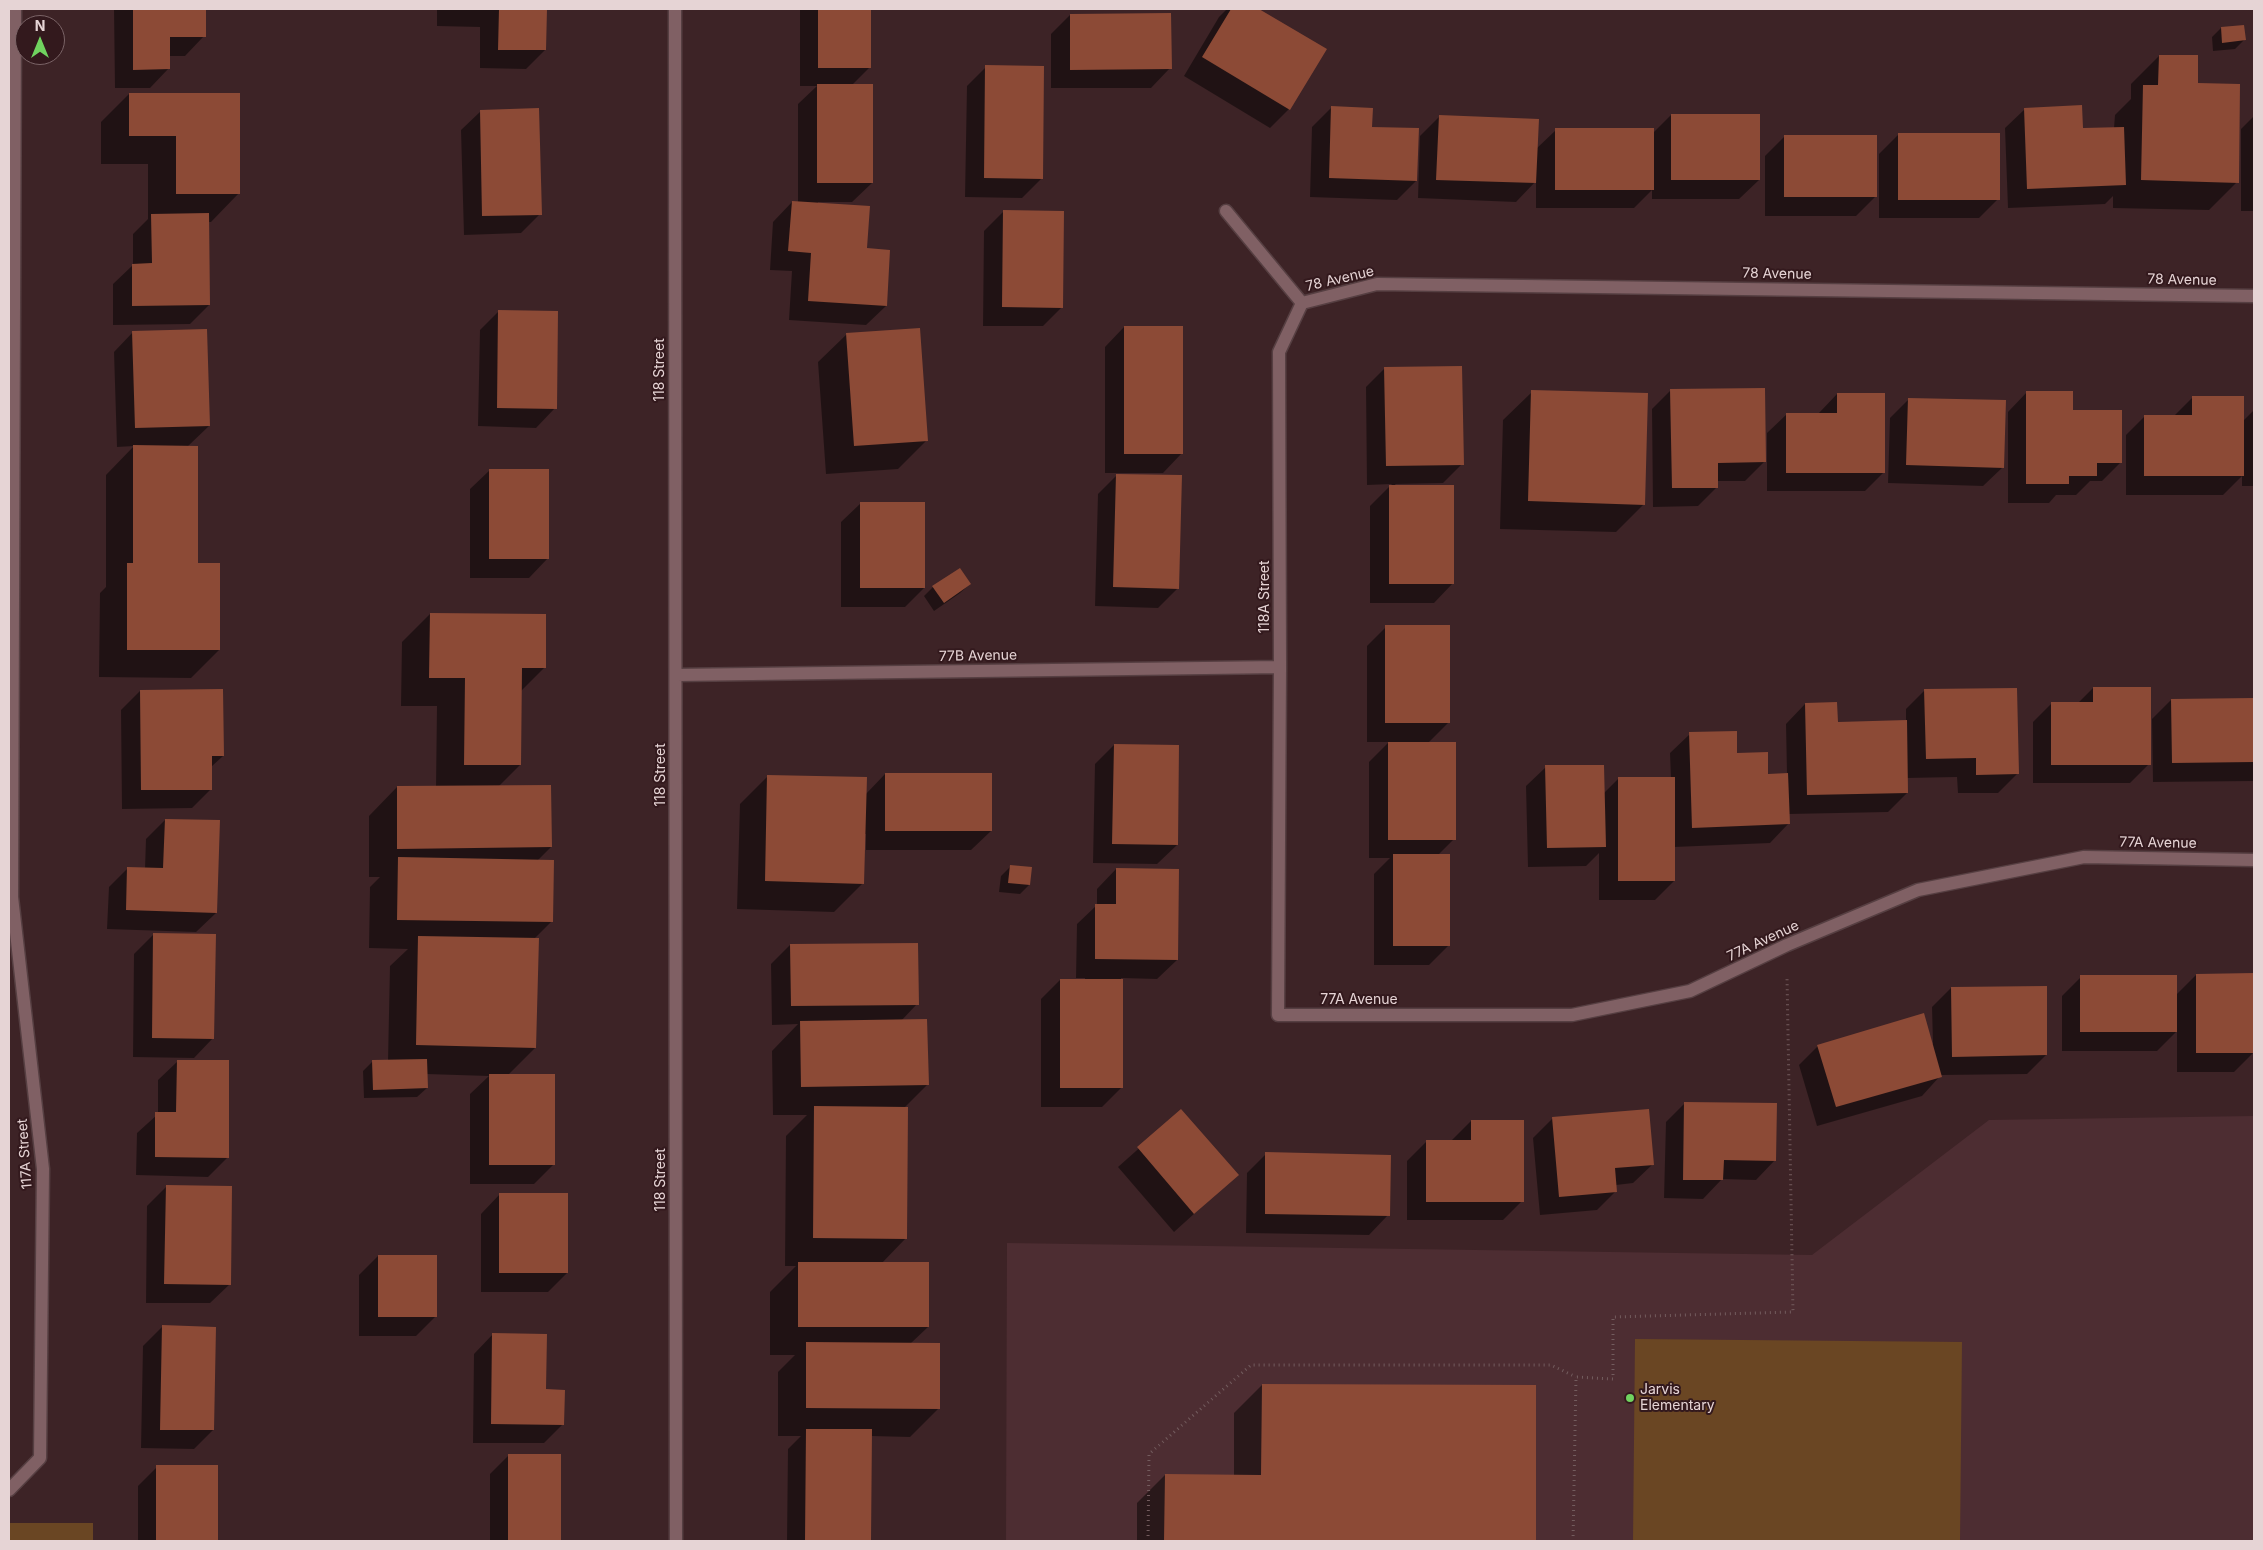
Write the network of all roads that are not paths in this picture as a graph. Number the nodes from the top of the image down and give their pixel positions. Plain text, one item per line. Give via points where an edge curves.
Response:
1 (15, 9) edge
2 (675, 9) edge
3 (1226, 211) dead end
4 (2254, 296) edge
5 (1302, 303) junction
6 (1280, 667) junction
7 (676, 675) junction
8 (2254, 860) edge
9 (1278, 1015) joint
10 (9, 1490) edge
11 (676, 1541) edge

1 - 10 street, 117A Street via 12,898 44,1169 40,1458
2 - 7 street, 118 Street
3 - 5 street
4 - 5 street, 78 Avenue via 1377,284
5 - 6 street, 118A Street via 1278,352
6 - 7 street, 77B Avenue
6 - 9 street, 118A Street
7 - 11 street, 118 Street
8 - 9 street, 77A Avenue via 2084,858 1918,890 1787,945 1690,991 1572,1015

